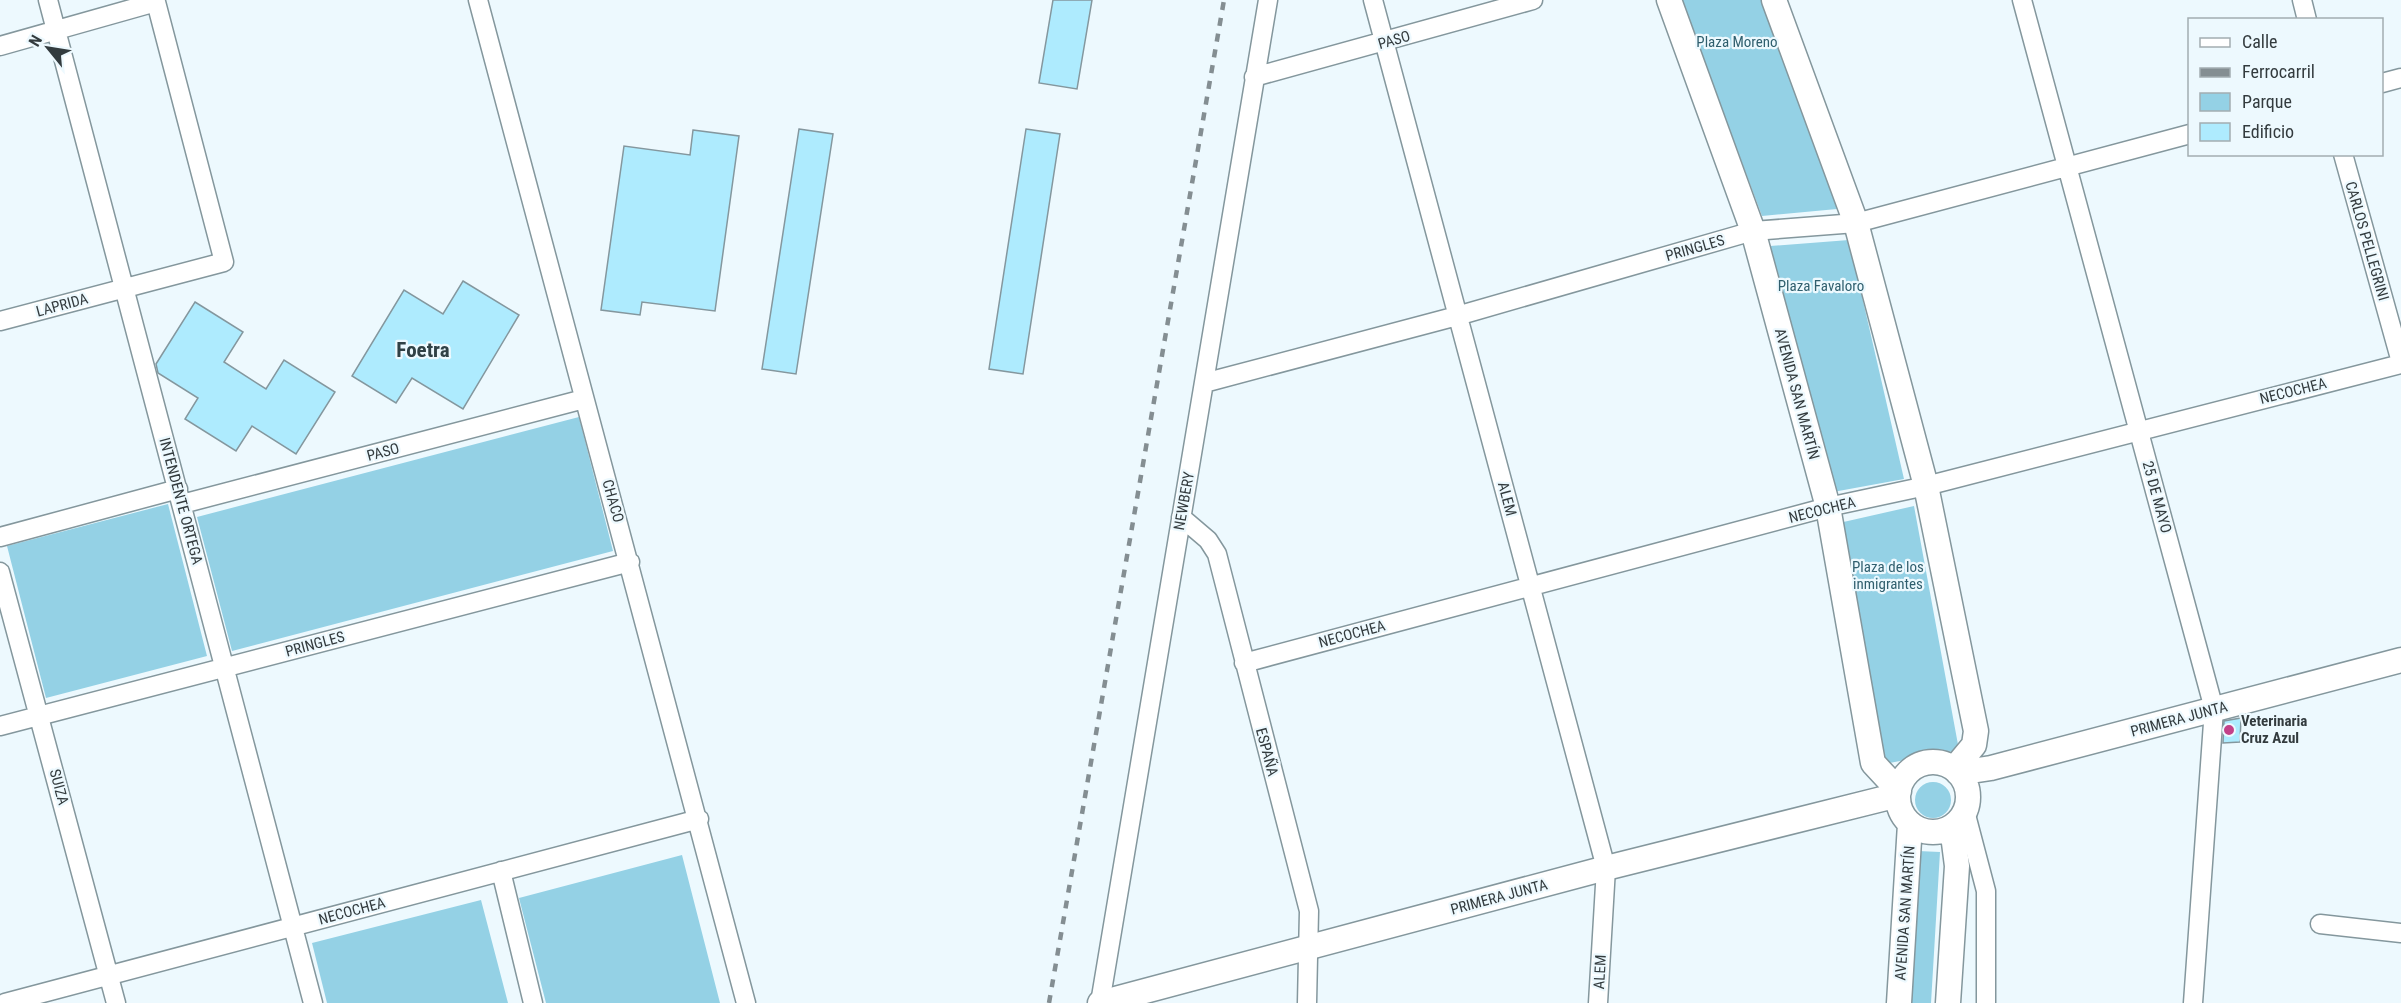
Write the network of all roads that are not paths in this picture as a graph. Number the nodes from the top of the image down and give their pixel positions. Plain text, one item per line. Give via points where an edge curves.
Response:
1 (48, 0) edge
2 (478, 0) edge
3 (1268, 0) edge
4 (1373, 0) edge
5 (1533, 0) edge
6 (1669, 0) edge
7 (1774, 0) edge
8 (2022, 0) edge
9 (2302, 0) edge
10 (2306, 18) edge
11 (56, 31) junction
12 (1384, 43) junction
13 (0, 45) edge
14 (1254, 77) junction
15 (2401, 78) edge
16 (2383, 83) edge
17 (2188, 135) edge
18 (2344, 156) edge
19 (2067, 166) junction
20 (1856, 223) junction
21 (1753, 231) junction
22 (125, 288) junction
23 (1457, 316) junction
24 (0, 321) edge
25 (2401, 363) edge
26 (1204, 383) junction
27 (584, 399) junction
28 (2139, 431) junction
29 (1926, 486) junction
30 (180, 496) junction
31 (1828, 507) junction
32 (1181, 517) junction
33 (0, 537) edge
34 (630, 562) junction
35 (0, 572) edge
36 (1530, 588) junction
37 (2401, 660) edge
38 (1244, 663) junction
39 (226, 668) junction
40 (2214, 709) junction
41 (40, 716) junction
42 (0, 726) edge
43 (1992, 768) junction
44 (1956, 771) junction
45 (1898, 793) junction
46 (1962, 813) junction
47 (699, 819) junction
48 (1910, 824) junction
49 (1606, 868) junction
50 (501, 872) junction
51 (2320, 924) dead end
52 (294, 926) junction
53 (2401, 933) edge
54 (1310, 949) junction
55 (109, 975) junction
56 (5, 1003) edge
57 (116, 1003) edge
58 (313, 1003) edge
59 (533, 1003) edge
60 (746, 1003) edge
61 (1100, 1003) edge
62 (1307, 1003) edge
63 (1598, 1003) edge
64 (1899, 1003) edge
65 (1948, 1003) edge
66 (1986, 1003) edge
67 (2193, 1003) edge

1 - 11 street, INTENDENTE ORTEGA
2 - 27 street, CHACO
3 - 14 street, NEWBERY
4 - 12 street, ALEM
5 - 12 street, PASO
6 - 21 main road, AVENIDA SAN MARTÍN
7 - 20 main road
8 - 19 street, 25 DE MAYO
9 - 10 street
11 - 13 street
11 - 22 street, INTENDENTE ORTEGA
11 - 22 street, LAPRIDA via 156,2 224,262
12 - 14 street, PASO
12 - 23 street, ALEM
14 - 26 street, NEWBERY
15 - 16 street
17 - 19 street, PRINGLES
18 - 25 street, CARLOS PELLEGRINI
19 - 20 street, PRINGLES
19 - 28 street, 25 DE MAYO
20 - 21 street, PRINGLES
20 - 29 main road
21 - 23 street, PRINGLES
21 - 31 main road, AVENIDA SAN MARTÍN
22 - 24 street, LAPRIDA
22 - 30 street, INTENDENTE ORTEGA
23 - 26 street, PRINGLES
23 - 36 street, ALEM
25 - 28 street, NECOCHEA
26 - 32 street, NEWBERY
27 - 30 street, PASO
27 - 34 street, CHACO
28 - 29 street, NECOCHEA
28 - 40 street, 25 DE MAYO
29 - 31 street, NECOCHEA
29 - 44 main road via 1976,731 1974,745
30 - 33 street, PASO
30 - 39 street, INTENDENTE ORTEGA
31 - 36 street, NECOCHEA
31 - 45 main road, AVENIDA SAN MARTÍN via 1873,764
32 - 38 street, ESPAÑA via 1208,540 1217,554
32 - 61 street, NEWBERY
34 - 39 street, PRINGLES
34 - 47 street, CHACO
35 - 41 street, SUIZA
36 - 38 street, NECOCHEA
36 - 49 street, ALEM
37 - 40 main road, PRIMERA JUNTA
38 - 54 street, ESPAÑA via 1309,911
39 - 41 street, PRINGLES
39 - 52 street, INTENDENTE ORTEGA
40 - 43 main road, PRIMERA JUNTA
40 - 67 street, 25 DE MAYO
41 - 42 street, PRINGLES
41 - 55 street, SUIZA
43 - 44 main road, PRIMERA JUNTA
43 - 46 main road
44 - 45 main road via 1945,764 1924,764 1906,775
44 - 46 main road via 1967,789
45 - 48 main road via 1902,813
45 - 49 main road, PRIMERA JUNTA
46 - 48 main road via 1934,832
46 - 65 main road
46 - 66 street via 1986,891
47 - 50 street, NECOCHEA
47 - 60 street, CHACO
48 - 64 main road, AVENIDA SAN MARTÍN
49 - 54 main road, PRIMERA JUNTA
49 - 63 street, ALEM
50 - 52 street, NECOCHEA
50 - 59 street
51 - 53 street
52 - 55 street, NECOCHEA
52 - 58 street, INTENDENTE ORTEGA
54 - 61 main road, PRIMERA JUNTA
54 - 62 street, ESPAÑA
55 - 56 street, NECOCHEA
55 - 57 street, SUIZA

